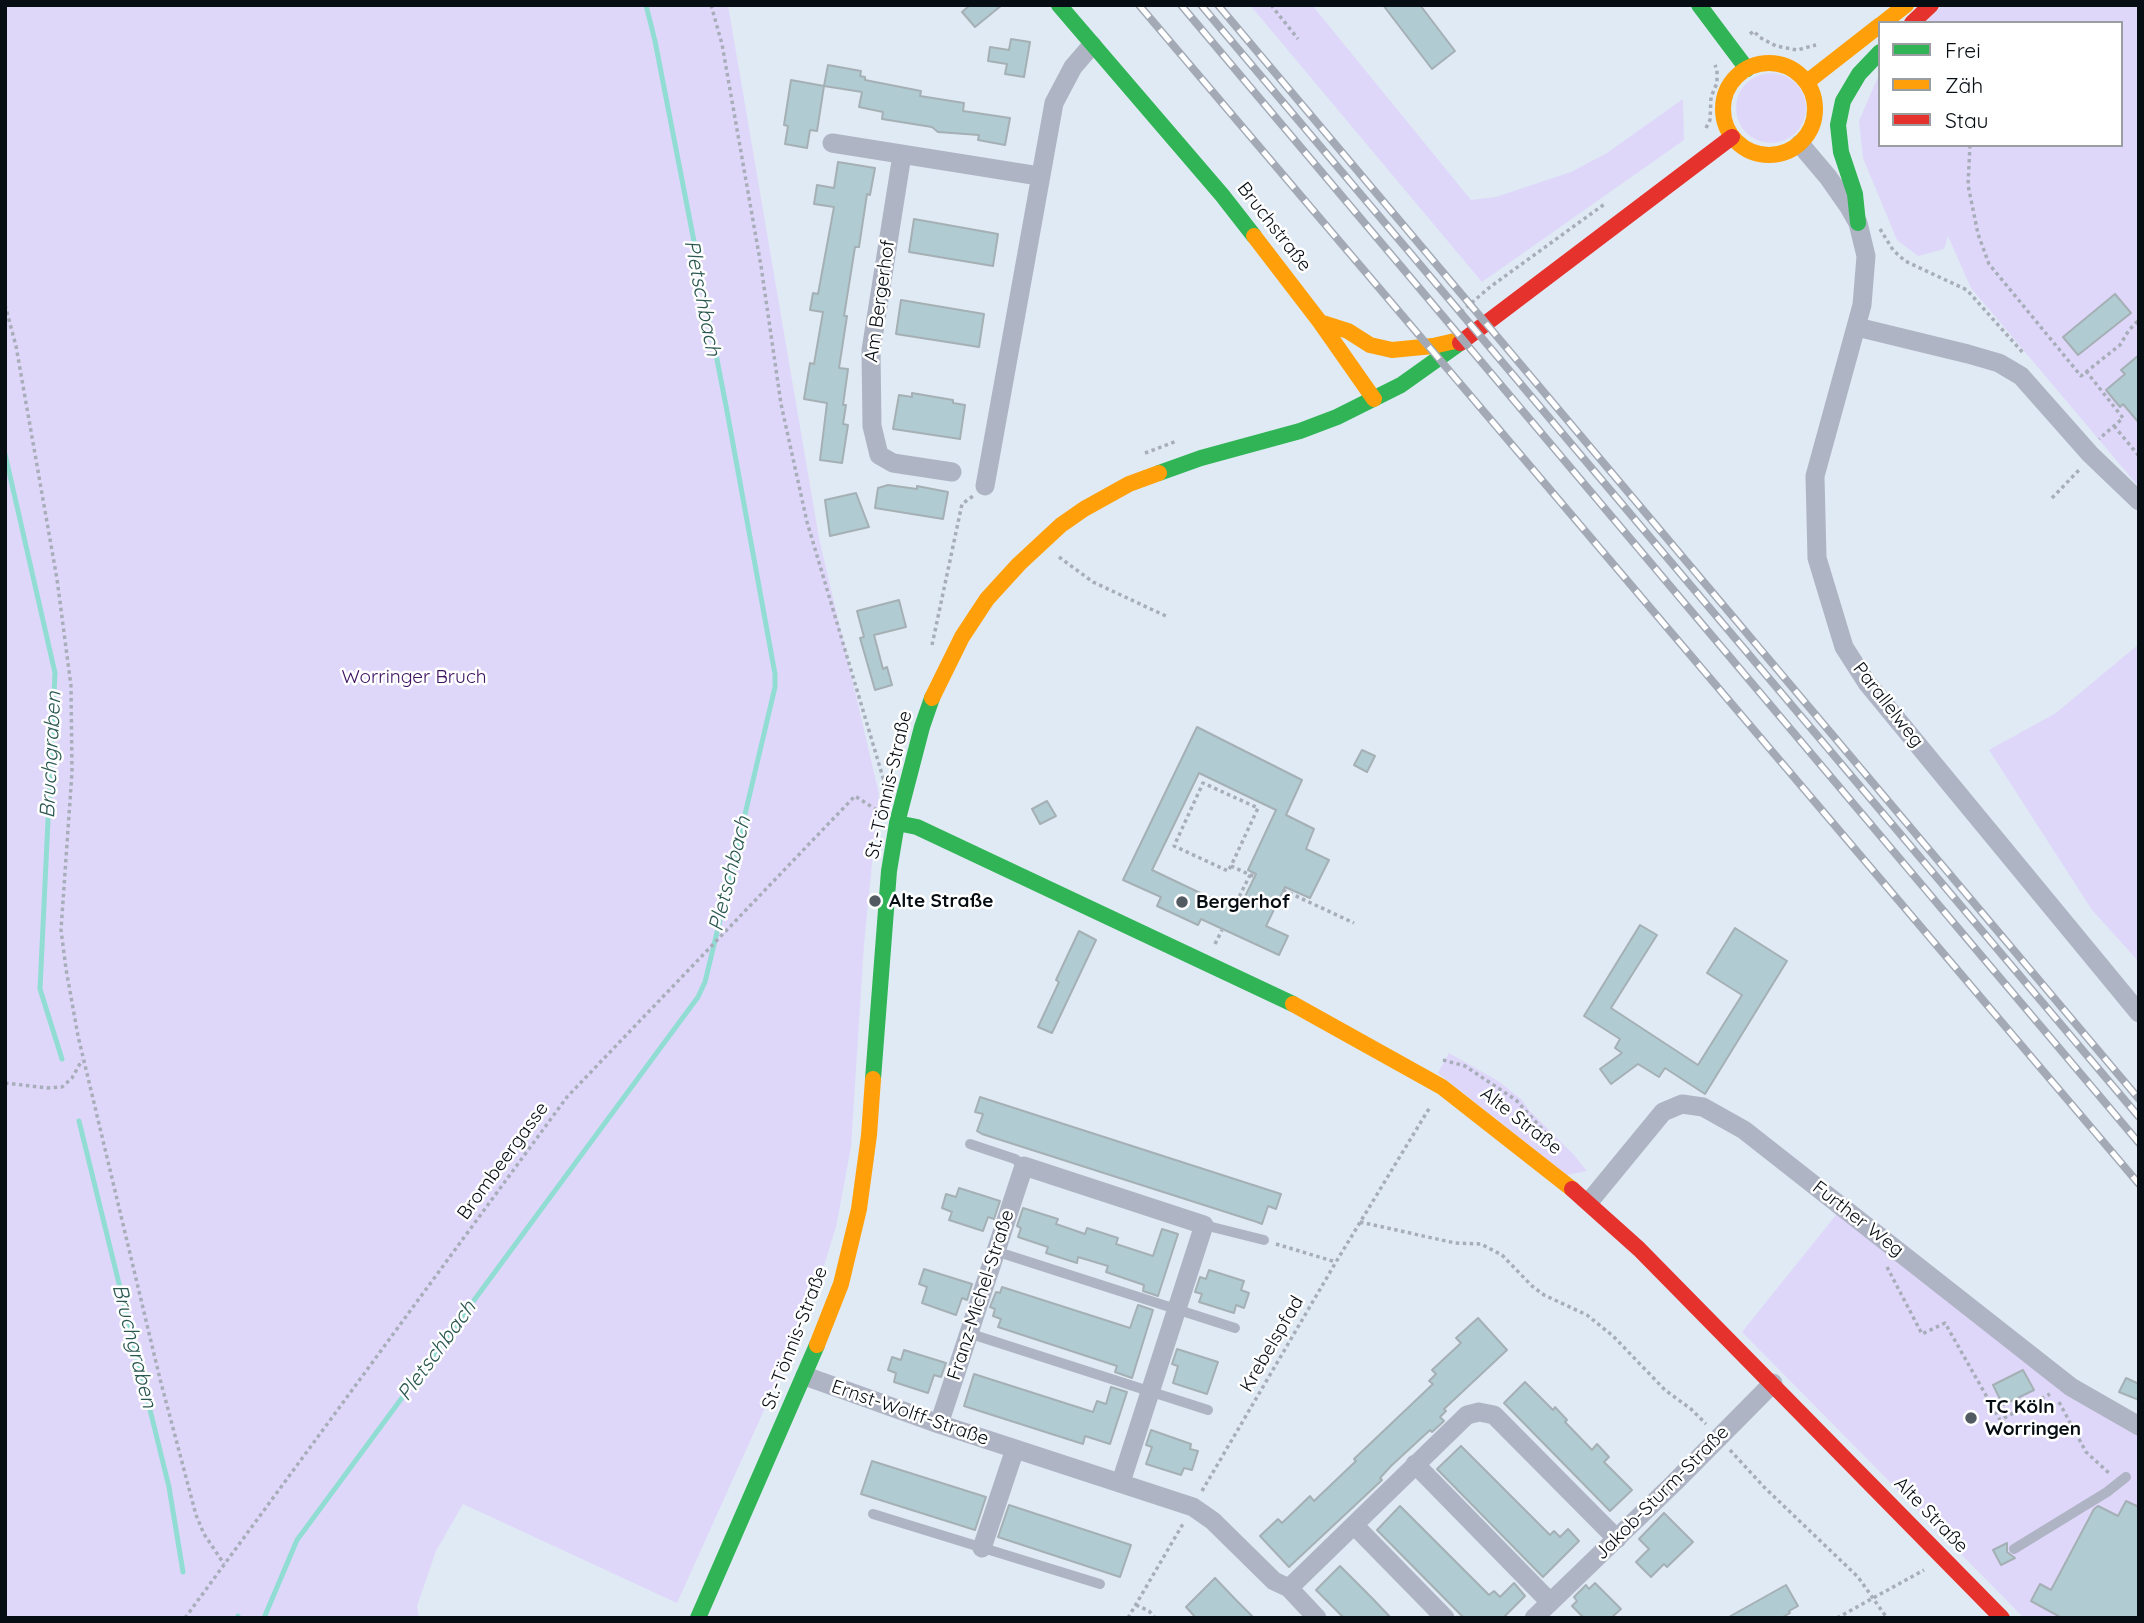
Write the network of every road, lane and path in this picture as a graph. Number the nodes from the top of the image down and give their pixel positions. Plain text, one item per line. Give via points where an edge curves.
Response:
1 (711, 5) edge
2 (1059, 5) edge
3 (1271, 5) edge
4 (1699, 5) edge
5 (1906, 5) edge
6 (1931, 5) edge
7 (1885, 21) edge
8 (1914, 21) edge
9 (1878, 26) edge
10 (1298, 39) dead end
11 (1092, 44) junction
12 (1732, 47) junction
13 (1878, 54) edge
14 (1832, 62) junction
15 (1747, 69) junction
16 (1807, 82) junction
17 (1704, 133) dead end
18 (1732, 137) junction
19 (832, 143) dead end
20 (1800, 144) junction
21 (1970, 147) edge
22 (902, 155) junction
23 (1039, 176) junction
24 (1611, 199) dead end
25 (1858, 223) junction
26 (1878, 225) dead end
27 (5, 305) edge
28 (1452, 319) dead end
29 (2139, 320) edge
30 (1320, 322) junction
31 (1857, 327) junction
32 (1466, 338) junction
33 (2029, 360) dead end
34 (1374, 399) junction
35 (2114, 426) dead end
36 (1183, 439) dead end
37 (1138, 456) dead end
38 (2139, 456) edge
39 (952, 472) dead end
40 (985, 486) joint
41 (2139, 501) edge
42 (1042, 541) junction
43 (1168, 617) dead end
44 (939, 641) dead end
45 (885, 784) dead end
46 (897, 823) junction
47 (1231, 866) junction
48 (1283, 890) dead end
49 (1233, 909) dead end
50 (1354, 923) dead end
51 (2139, 1013) edge
52 (83, 1058) junction
53 (1415, 1070) junction
54 (5, 1083) edge
55 (1442, 1087) junction
56 (970, 1144) dead end
57 (1567, 1158) dead end
58 (1024, 1166) junction
59 (1589, 1202) junction
60 (1360, 1222) junction
61 (1204, 1225) junction
62 (1264, 1240) joint
63 (994, 1251) junction
64 (1336, 1262) junction
65 (1886, 1266) dead end
66 (1175, 1310) junction
67 (1235, 1328) dead end
68 (968, 1333) junction
69 (805, 1376) junction
70 (1773, 1383) junction
71 (1149, 1391) junction
72 (1208, 1410) dead end
73 (939, 1424) junction
74 (2139, 1426) edge
75 (1718, 1436) junction
76 (1015, 1449) junction
77 (1415, 1464) junction
78 (2126, 1477) joint
79 (1121, 1482) junction
80 (1193, 1507) junction
81 (873, 1514) dead end
82 (1354, 1525) junction
83 (1617, 1539) junction
84 (982, 1548) junction
85 (2014, 1549) dead end
86 (1945, 1559) junction
87 (224, 1564) junction
88 (1100, 1584) dead end
89 (1289, 1588) junction
90 (1874, 1598) junction
91 (1550, 1602) junction
92 (1136, 1605) junction
93 (185, 1618) edge
94 (698, 1618) edge
95 (1128, 1618) edge
96 (1156, 1618) edge
97 (1318, 1618) edge
98 (1445, 1618) edge
99 (1534, 1618) edge
100 (1837, 1618) edge
101 (1886, 1618) edge
102 (2002, 1618) edge

1 - 45 path via 761,266 780,404 807,522
2 - 11 main road, Bruchstraße
3 - 10 path
4 - 12 main road
5 - 7 main road
6 - 8 main road
9 - 14 main road
11 - 23 street via 1073,67 1054,103
11 - 30 main road, Bruchstraße via 1222,195
12 - 14 path via 1754,31 1776,46 1797,50 1818,44
12 - 15 main road
12 - 17 path via 1713,61 1717,83
13 - 25 main road via 1843,101 1838,125
14 - 16 main road
15 - 16 main road via 1780,64
15 - 18 main road via 1726,92 1725,123
16 - 20 main road via 1815,114
18 - 20 main road via 1750,151 1772,156
18 - 32 main road
19 - 22 street
20 - 25 street, Parallelweg
21 - 29 path via 1968,185 1989,264 2081,376 2120,345
22 - 23 street
22 - 39 street, Am Bergerhof via 871,350 872,426 879,455 893,463
23 - 40 street
24 - 28 path
25 - 31 street, Parallelweg via 1866,256
26 - 33 path via 1905,261 1967,290
27 - 52 path via 57,579 71,686 72,772 61,930
30 - 32 main road via 1392,350
30 - 34 main road, Bruchstraße
31 - 41 street via 1999,363 2021,376
31 - 51 street, Parallelweg via 1815,476 1817,558 1844,647 1867,683
32 - 34 main road
34 - 42 main road, St.-Tönnis-Straße via 1300,431 1201,458 1129,484 1084,509
35 - 38 path
36 - 37 path
40 - 44 path via 962,504 932,652
42 - 43 path via 1093,582
42 - 46 main road, St.-Tönnis-Straße via 987,599 941,674
46 - 53 main road, Alte Straße via 917,827 1206,962
46 - 69 main road, St.-Tönnis-Straße via 859,1209 841,1284
46 - 87 path, Brombeergasse via 855,796 567,1097
47 - 47 path via 1258,808 1203,783 1174,846 1228,872
47 - 49 path via 1252,876
48 - 50 path
52 - 54 path via 62,1087
52 - 87 path via 196,1515
53 - 55 main road, Alte Straße
53 - 57 path via 1419,1064 1438,1059 1465,1066 1516,1101
55 - 59 main road, Alte Straße
55 - 60 path, Krebelspfad
56 - 58 lane
58 - 61 street
58 - 63 street, Franz-Michel-Straße
59 - 70 main road, Alte Straße
59 - 74 street, Further Weg via 1663,1112 1682,1104 1703,1107 1744,1130 2071,1387
60 - 64 path, Krebelspfad
60 - 75 path via 1455,1244 1481,1244 1502,1255 1544,1295 1587,1315 1613,1336
61 - 62 lane
61 - 66 street
62 - 64 path
63 - 66 lane
63 - 68 street, Franz-Michel-Straße
64 - 80 path, Krebelspfad
65 - 78 path via 1922,1334 1945,1323 2000,1420 2054,1392 2086,1452 2110,1474
66 - 67 lane
66 - 71 street
68 - 71 lane
68 - 73 street, Franz-Michel-Straße
69 - 73 street, Ernst-Wolff-Straße
69 - 94 main road, St.-Tönnis-Straße
70 - 75 street, Jakob-Sturm-Straße
70 - 86 main road, Alte Straße
71 - 72 lane
71 - 79 street
73 - 76 street, Ernst-Wolff-Straße
75 - 83 street, Jakob-Sturm-Straße
75 - 90 path
76 - 79 street, Ernst-Wolff-Straße
76 - 84 street, Ernst-Wolff-Straße
77 - 82 street
77 - 83 street via 1467,1415 1494,1415
77 - 91 street
78 - 85 lane
79 - 80 street, Ernst-Wolff-Straße
80 - 89 street via 1274,1581
80 - 92 path, Krebelspfad
81 - 84 lane
82 - 89 street
82 - 98 street
83 - 91 street, Jakob-Sturm-Straße
84 - 88 lane
86 - 90 path
86 - 102 main road, Alte Straße
87 - 93 path, Brombeergasse
89 - 97 street
90 - 100 path
90 - 101 path
91 - 99 street, Jakob-Sturm-Straße
92 - 95 path, Krebelspfad
92 - 96 path

